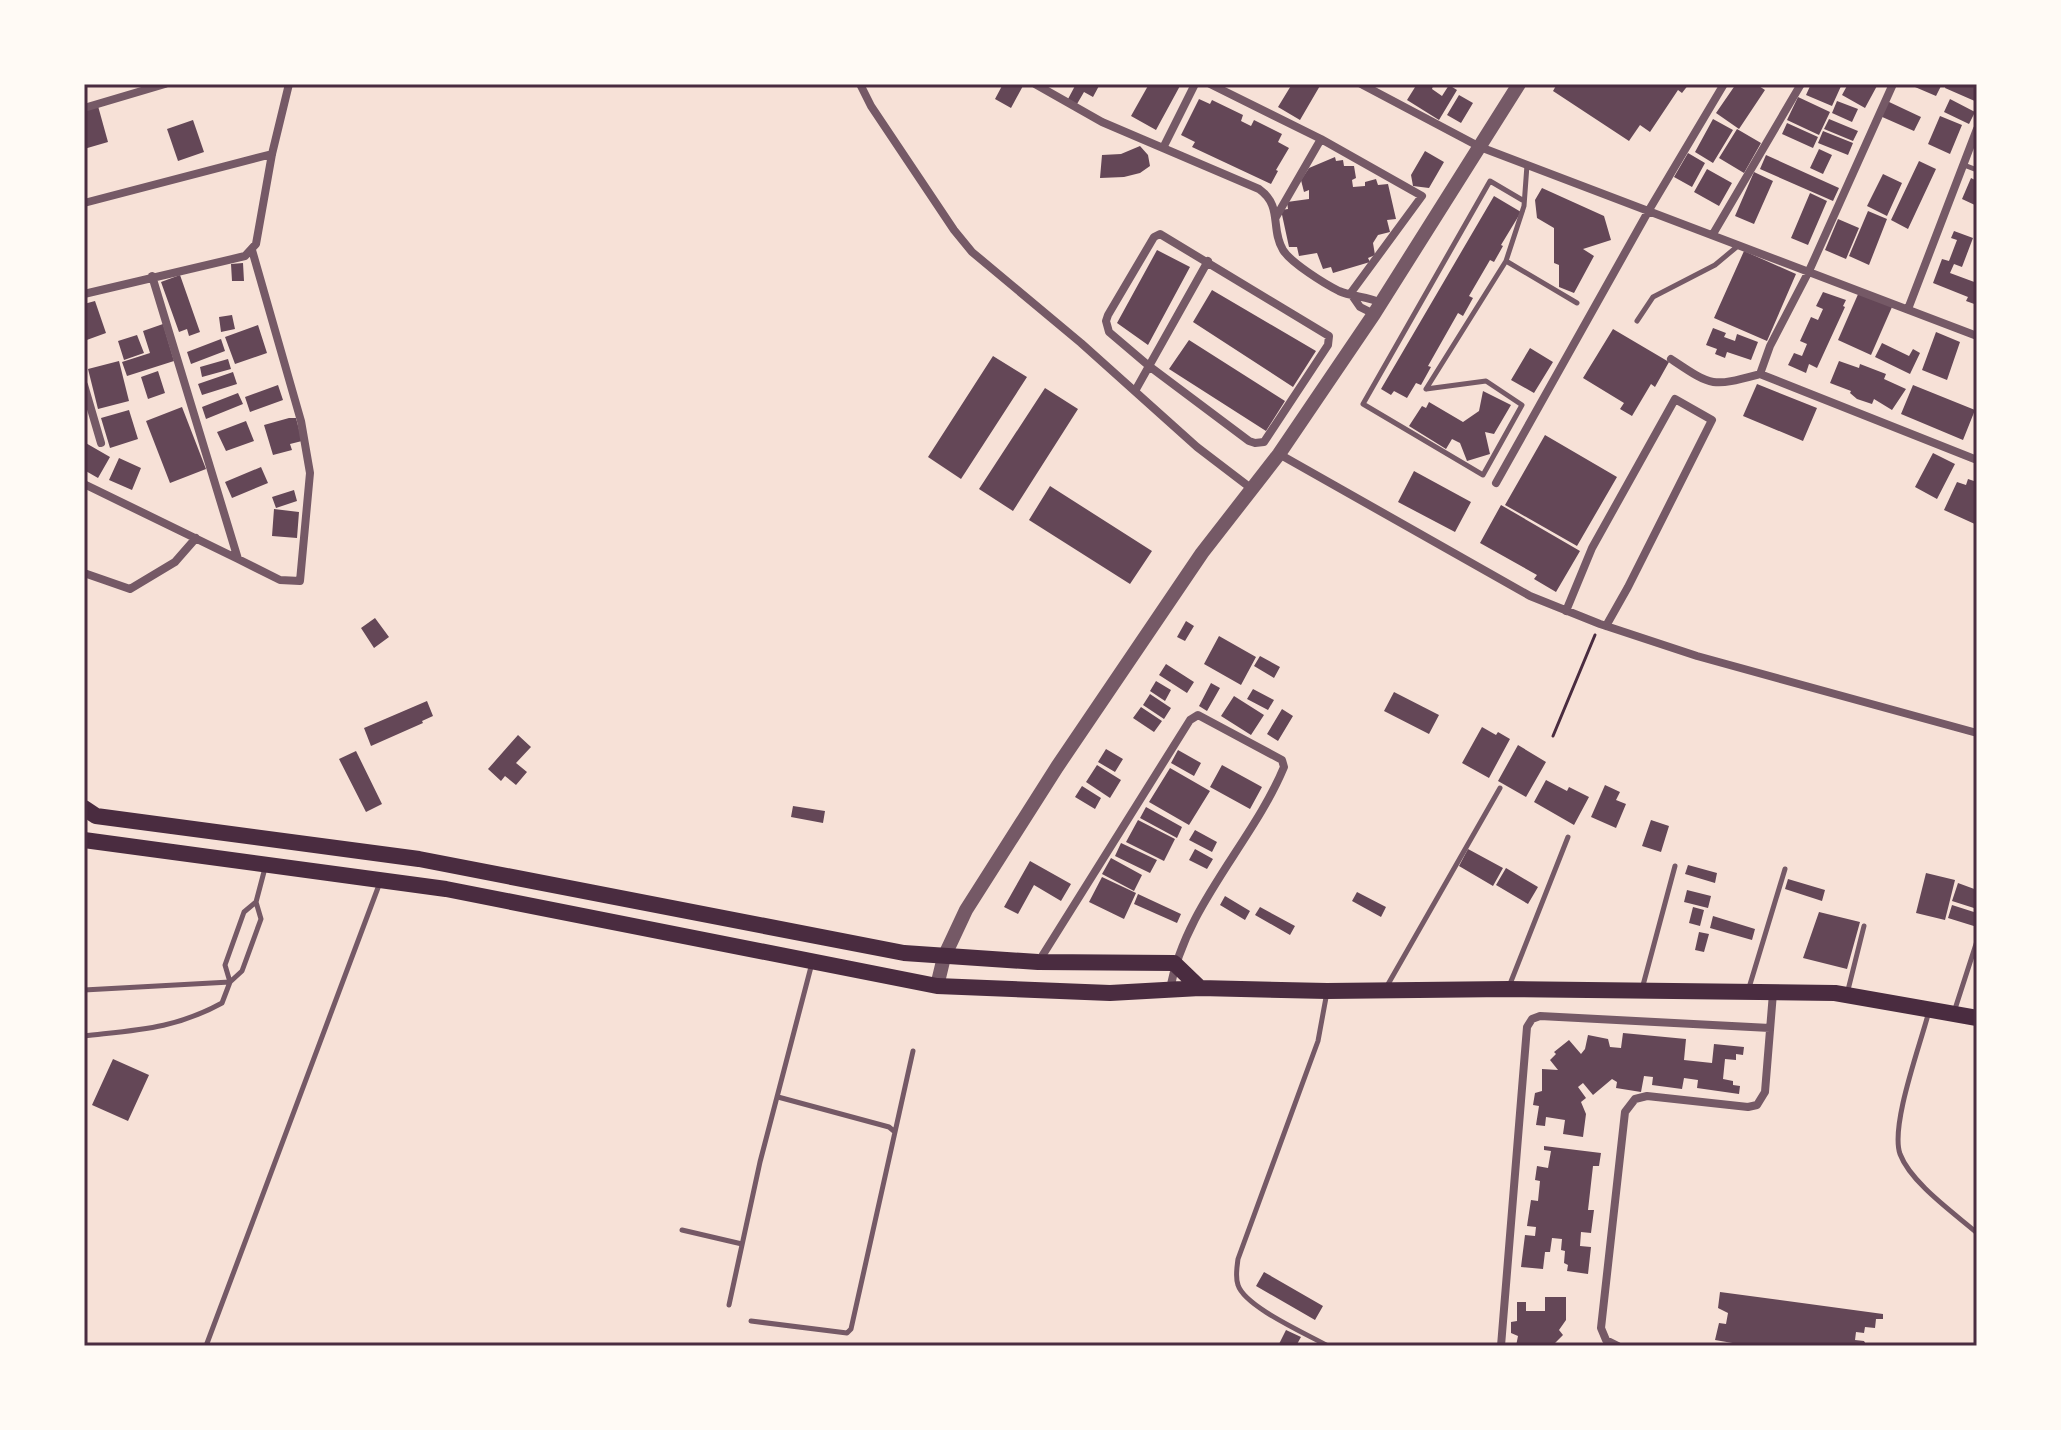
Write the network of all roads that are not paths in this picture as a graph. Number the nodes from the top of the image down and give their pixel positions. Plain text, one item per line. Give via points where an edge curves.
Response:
1 (165, 84) edge
2 (289, 84) edge
3 (860, 84) edge
4 (1035, 84) edge
5 (1195, 84) edge
6 (1210, 84) edge
7 (1361, 84) edge
8 (1724, 84) edge
9 (1801, 84) edge
10 (1893, 84) edge
11 (1516, 85) edge
12 (84, 108) edge
13 (1977, 129) edge
14 (1321, 139) junction
15 (1480, 147) junction
16 (1163, 148) junction
17 (272, 154) junction
18 (1527, 164) junction
19 (1963, 164) junction
20 (1977, 170) edge
21 (1524, 201) junction
22 (84, 203) edge
23 (1649, 210) junction
24 (1276, 218) junction
25 (1713, 234) junction
26 (1740, 245) junction
27 (252, 250) junction
28 (1208, 261) junction
29 (1506, 261) junction
30 (1809, 271) junction
31 (152, 276) junction
32 (84, 294) edge
33 (1350, 294) junction
34 (1577, 303) dead end
35 (1377, 308) junction
36 (1908, 309) junction
37 (1637, 321) dead end
38 (1977, 336) edge
39 (1671, 359) dead end
40 (1149, 366) junction
41 (1760, 374) junction
42 (84, 385) edge
43 (1135, 391) junction
44 (101, 443) dead end
45 (1279, 454) junction
46 (1977, 460) edge
47 (1496, 483) dead end
48 (84, 484) edge
49 (1252, 489) junction
50 (196, 538) junction
51 (238, 559) junction
52 (84, 573) edge
53 (1566, 611) junction
54 (1603, 625) junction
55 (1977, 733) edge
56 (1500, 788) dead end
57 (84, 808) edge
58 (1568, 837) dead end
59 (84, 840) edge
60 (267, 863) junction
61 (1675, 866) dead end
62 (1785, 869) dead end
63 (380, 880) junction
64 (256, 902) junction
65 (1864, 926) dead end
66 (1977, 941) edge
67 (944, 957) junction
68 (812, 962) junction
69 (1038, 962) junction
70 (1174, 963) junction
71 (230, 982) junction
72 (937, 986) junction
73 (1200, 988) junction
74 (1509, 989) junction
75 (84, 990) edge
76 (1170, 990) junction
77 (1642, 990) junction
78 (1327, 991) junction
79 (1384, 991) junction
80 (1748, 992) junction
81 (1773, 992) junction
82 (1847, 995) junction
83 (1929, 1010) junction
84 (1953, 1014) junction
85 (1977, 1018) edge
86 (1770, 1028) junction
87 (84, 1036) edge
88 (913, 1051) dead end
89 (778, 1097) junction
90 (895, 1132) junction
91 (682, 1230) dead end
92 (1977, 1233) edge
93 (742, 1244) junction
94 (729, 1305) dead end
95 (751, 1321) dead end
96 (206, 1346) edge
97 (1328, 1346) edge
98 (1501, 1346) edge
99 (1618, 1346) edge

1 - 12 street
2 - 17 street
3 - 43 street via 972,252
4 - 16 street via 1102,122
5 - 16 street
6 - 14 street
7 - 15 street
8 - 23 street
9 - 25 street
10 - 30 street
11 - 15 street
13 - 19 street
14 - 24 street
14 - 33 street via 1422,196
15 - 18 street
15 - 35 street
16 - 24 street via 1259,189 1272,202
17 - 22 street
17 - 27 street
18 - 21 lane
18 - 23 street
19 - 20 lane
19 - 36 street
21 - 29 lane
21 - 29 lane via 1490,181 1363,404 1483,475 1522,405 1486,381 1426,389
23 - 25 street
23 - 47 street
24 - 33 street via 1285,253
25 - 26 street
26 - 30 street
26 - 37 lane via 1715,265 1653,297
27 - 31 street via 245,256
27 - 51 street via 301,421 310,473 300,581 280,580
28 - 40 street
28 - 40 street via 1156,235 1108,315 1109,332
28 - 40 street via 1327,333 1328,345 1260,444
29 - 34 lane
30 - 36 street
30 - 41 street
31 - 32 street
31 - 51 street
33 - 35 street via 1368,296
33 - 35 street via 1360,307
35 - 45 street
36 - 38 street
39 - 41 street via 1705,382
40 - 43 street
41 - 46 street
42 - 44 street
43 - 49 street
45 - 49 street
45 - 53 street via 1530,596
48 - 50 street
49 - 67 street via 1202,553 1057,767 966,910
50 - 51 street
50 - 52 street via 175,562 130,589
53 - 54 street
53 - 54 street via 1592,548 1675,399 1712,420 1628,587
54 - 55 street
56 - 79 lane
57 - 67 main road via 96,816 419,859
58 - 74 lane
59 - 60 main road
60 - 63 main road
60 - 64 lane
61 - 77 lane
62 - 80 lane
63 - 68 main road
63 - 96 lane
64 - 71 lane via 261,919 242,971
64 - 71 lane via 244,912 225,965
65 - 82 lane
66 - 84 lane
67 - 69 main road
67 - 72 street
68 - 72 main road
68 - 89 lane
69 - 70 main road
69 - 70 street via 1198,715 1282,760 1284,767
70 - 73 main road
70 - 76 street
71 - 75 lane
71 - 87 lane via 222,1003 195,1018
72 - 76 main road via 1110,993
73 - 76 main road
73 - 78 main road
74 - 77 main road
74 - 79 main road
77 - 80 main road
78 - 79 main road
78 - 97 lane via 1318,1041 1238,1259 1237,1284 1254,1304
80 - 81 main road
81 - 82 main road
81 - 86 street
82 - 83 main road
83 - 84 main road
83 - 92 lane via 1897,1139 1915,1177
84 - 85 main road
86 - 98 street via 1532,1019 1527,1027
86 - 99 street via 1765,1092 1757,1105 1647,1096 1635,1099 1625,1112 1601,1328 1606,1340
88 - 90 lane
89 - 90 lane
89 - 93 lane
90 - 95 lane via 851,1329 847,1333
91 - 93 lane
93 - 94 lane

